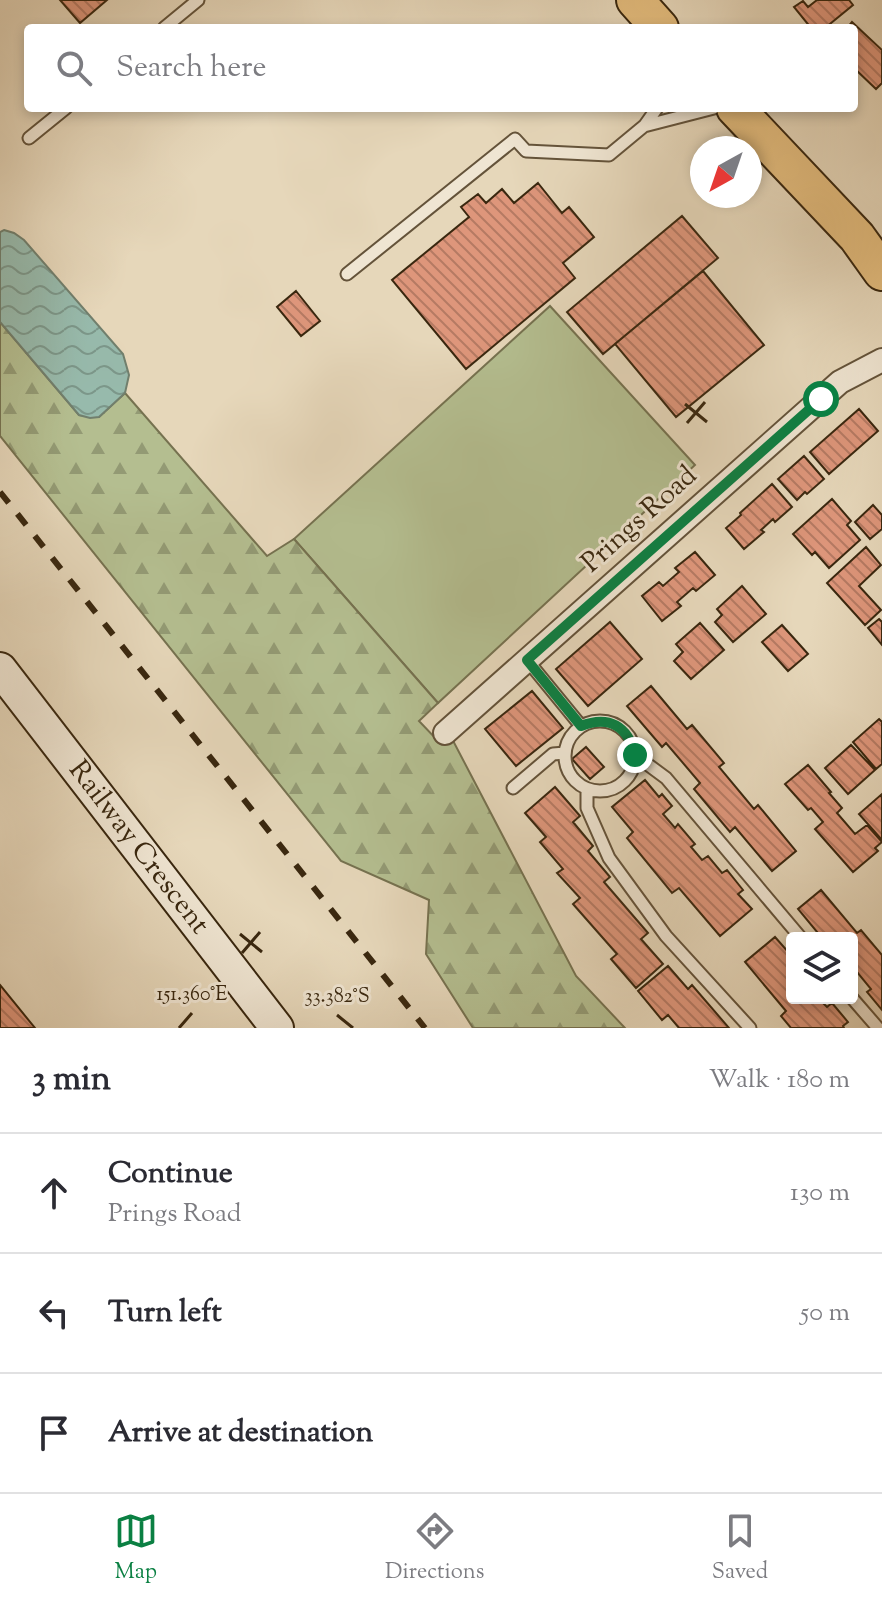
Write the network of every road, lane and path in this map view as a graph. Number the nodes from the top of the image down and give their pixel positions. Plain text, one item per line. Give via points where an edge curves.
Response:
1 (198, 0) edge
2 (169, 24) edge
3 (61, 112) edge
4 (654, 112) edge
5 (698, 112) edge
6 (739, 112) edge
7 (644, 126) junction
8 (29, 138) dead end
9 (882, 272) edge
10 (347, 274) dead end
11 (882, 360) edge
12 (527, 660) junction
13 (0, 669) edge
14 (581, 726) junction
15 (445, 733) dead end
16 (565, 753) junction
17 (635, 755) junction
18 (513, 788) dead end
19 (587, 789) junction
20 (796, 932) edge
21 (857, 1004) edge
22 (277, 1028) edge
23 (750, 1028) edge
24 (878, 1028) edge

1 - 2 lane
3 - 8 lane
4 - 7 lane
5 - 7 lane
6 - 9 main road via 857,237
7 - 10 lane via 609,155 526,151 515,139
11 - 12 street, Prings Road via 840,382
12 - 14 lane
12 - 15 street, Prings Road
13 - 22 main road, Railway Crescent
14 - 16 lane
14 - 17 lane via 605,721 616,725 626,733
16 - 18 lane via 553,754
16 - 19 lane via 570,774
17 - 19 lane via 628,777 619,785
17 - 20 lane via 666,778
19 - 23 lane via 587,808 609,858 666,936
21 - 24 lane

